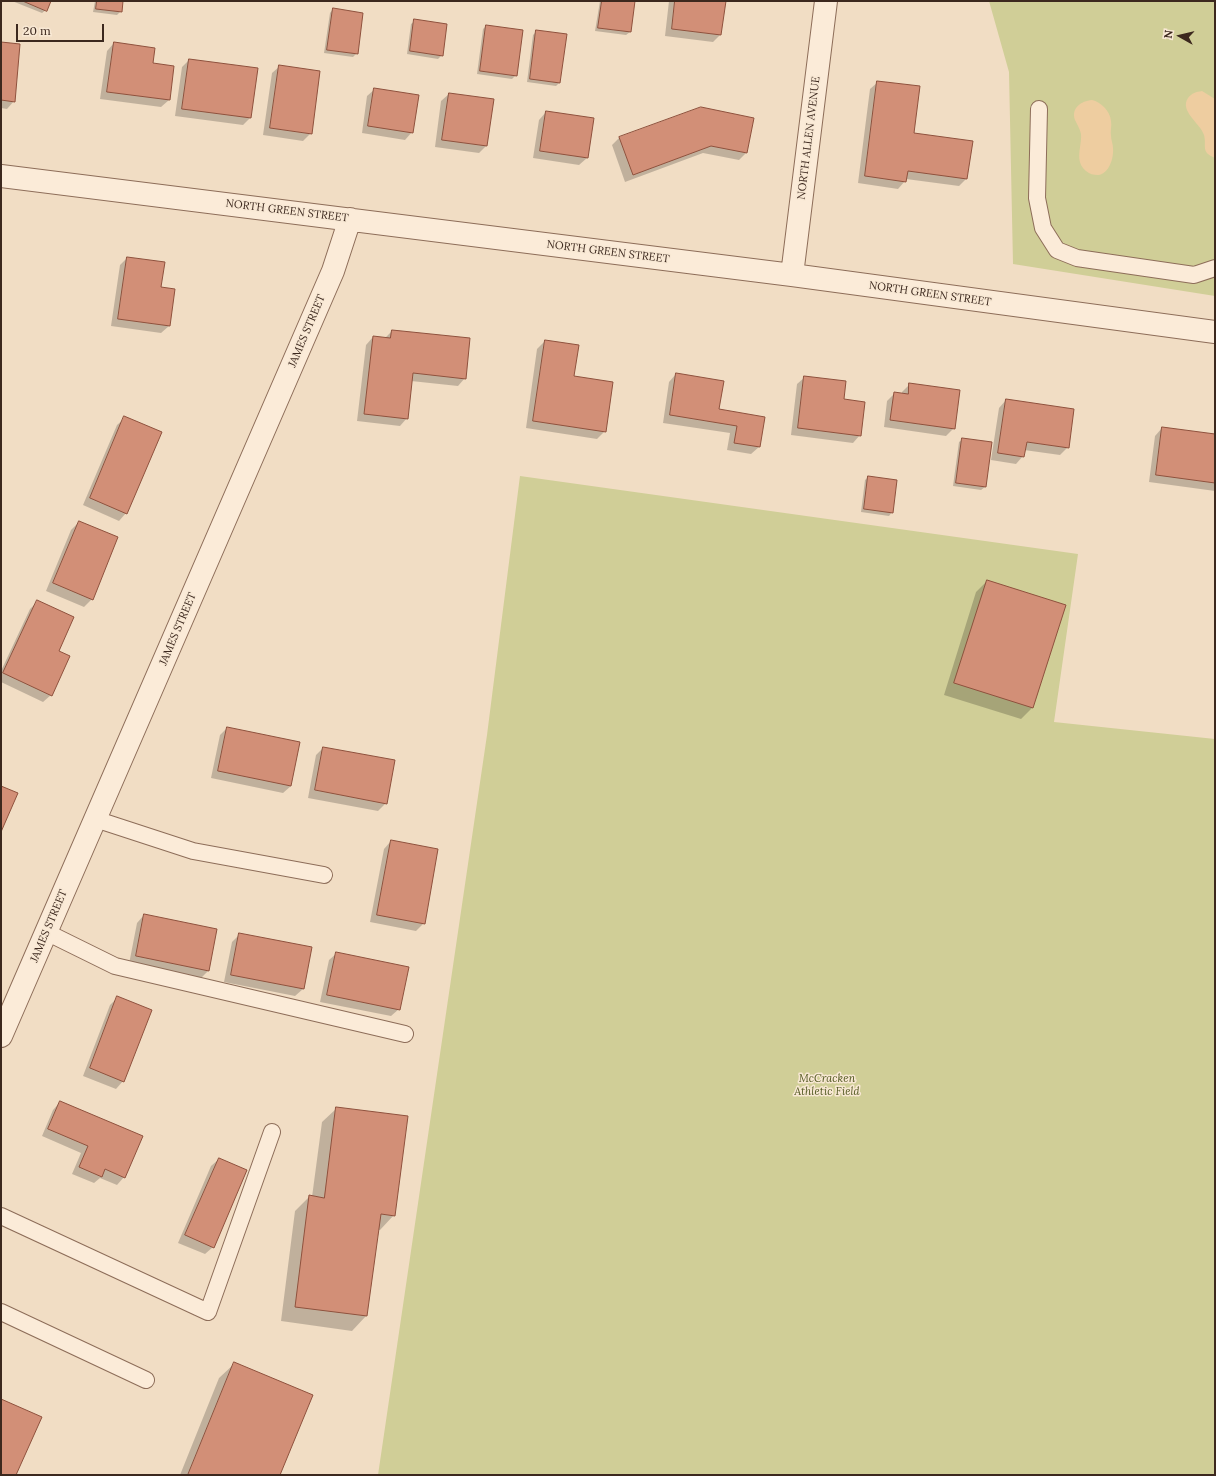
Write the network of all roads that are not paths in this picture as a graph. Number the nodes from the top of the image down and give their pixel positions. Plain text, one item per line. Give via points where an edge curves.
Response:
1 (826, 1) edge
2 (1039, 109) dead end
3 (1, 176) edge
4 (350, 219) junction
5 (1215, 268) edge
6 (792, 275) junction
7 (1215, 332) edge
8 (96, 819) junction
9 (324, 875) dead end
10 (46, 932) junction
11 (405, 1034) dead end
12 (1, 1036) edge
13 (272, 1132) dead end
14 (1, 1216) edge
15 (1, 1312) edge
16 (146, 1380) dead end

1 - 6 street, NORTH ALLEN AVENUE
2 - 5 lane via 1037,198 1043,228 1057,250 1078,258 1194,275
3 - 4 street, NORTH GREEN STREET
4 - 6 street, NORTH GREEN STREET
4 - 8 street, JAMES STREET via 333,272
6 - 7 street, NORTH GREEN STREET
8 - 9 lane via 194,851
8 - 10 street, JAMES STREET
10 - 11 lane via 115,966
10 - 12 street, JAMES STREET
13 - 14 lane via 208,1312
15 - 16 lane

